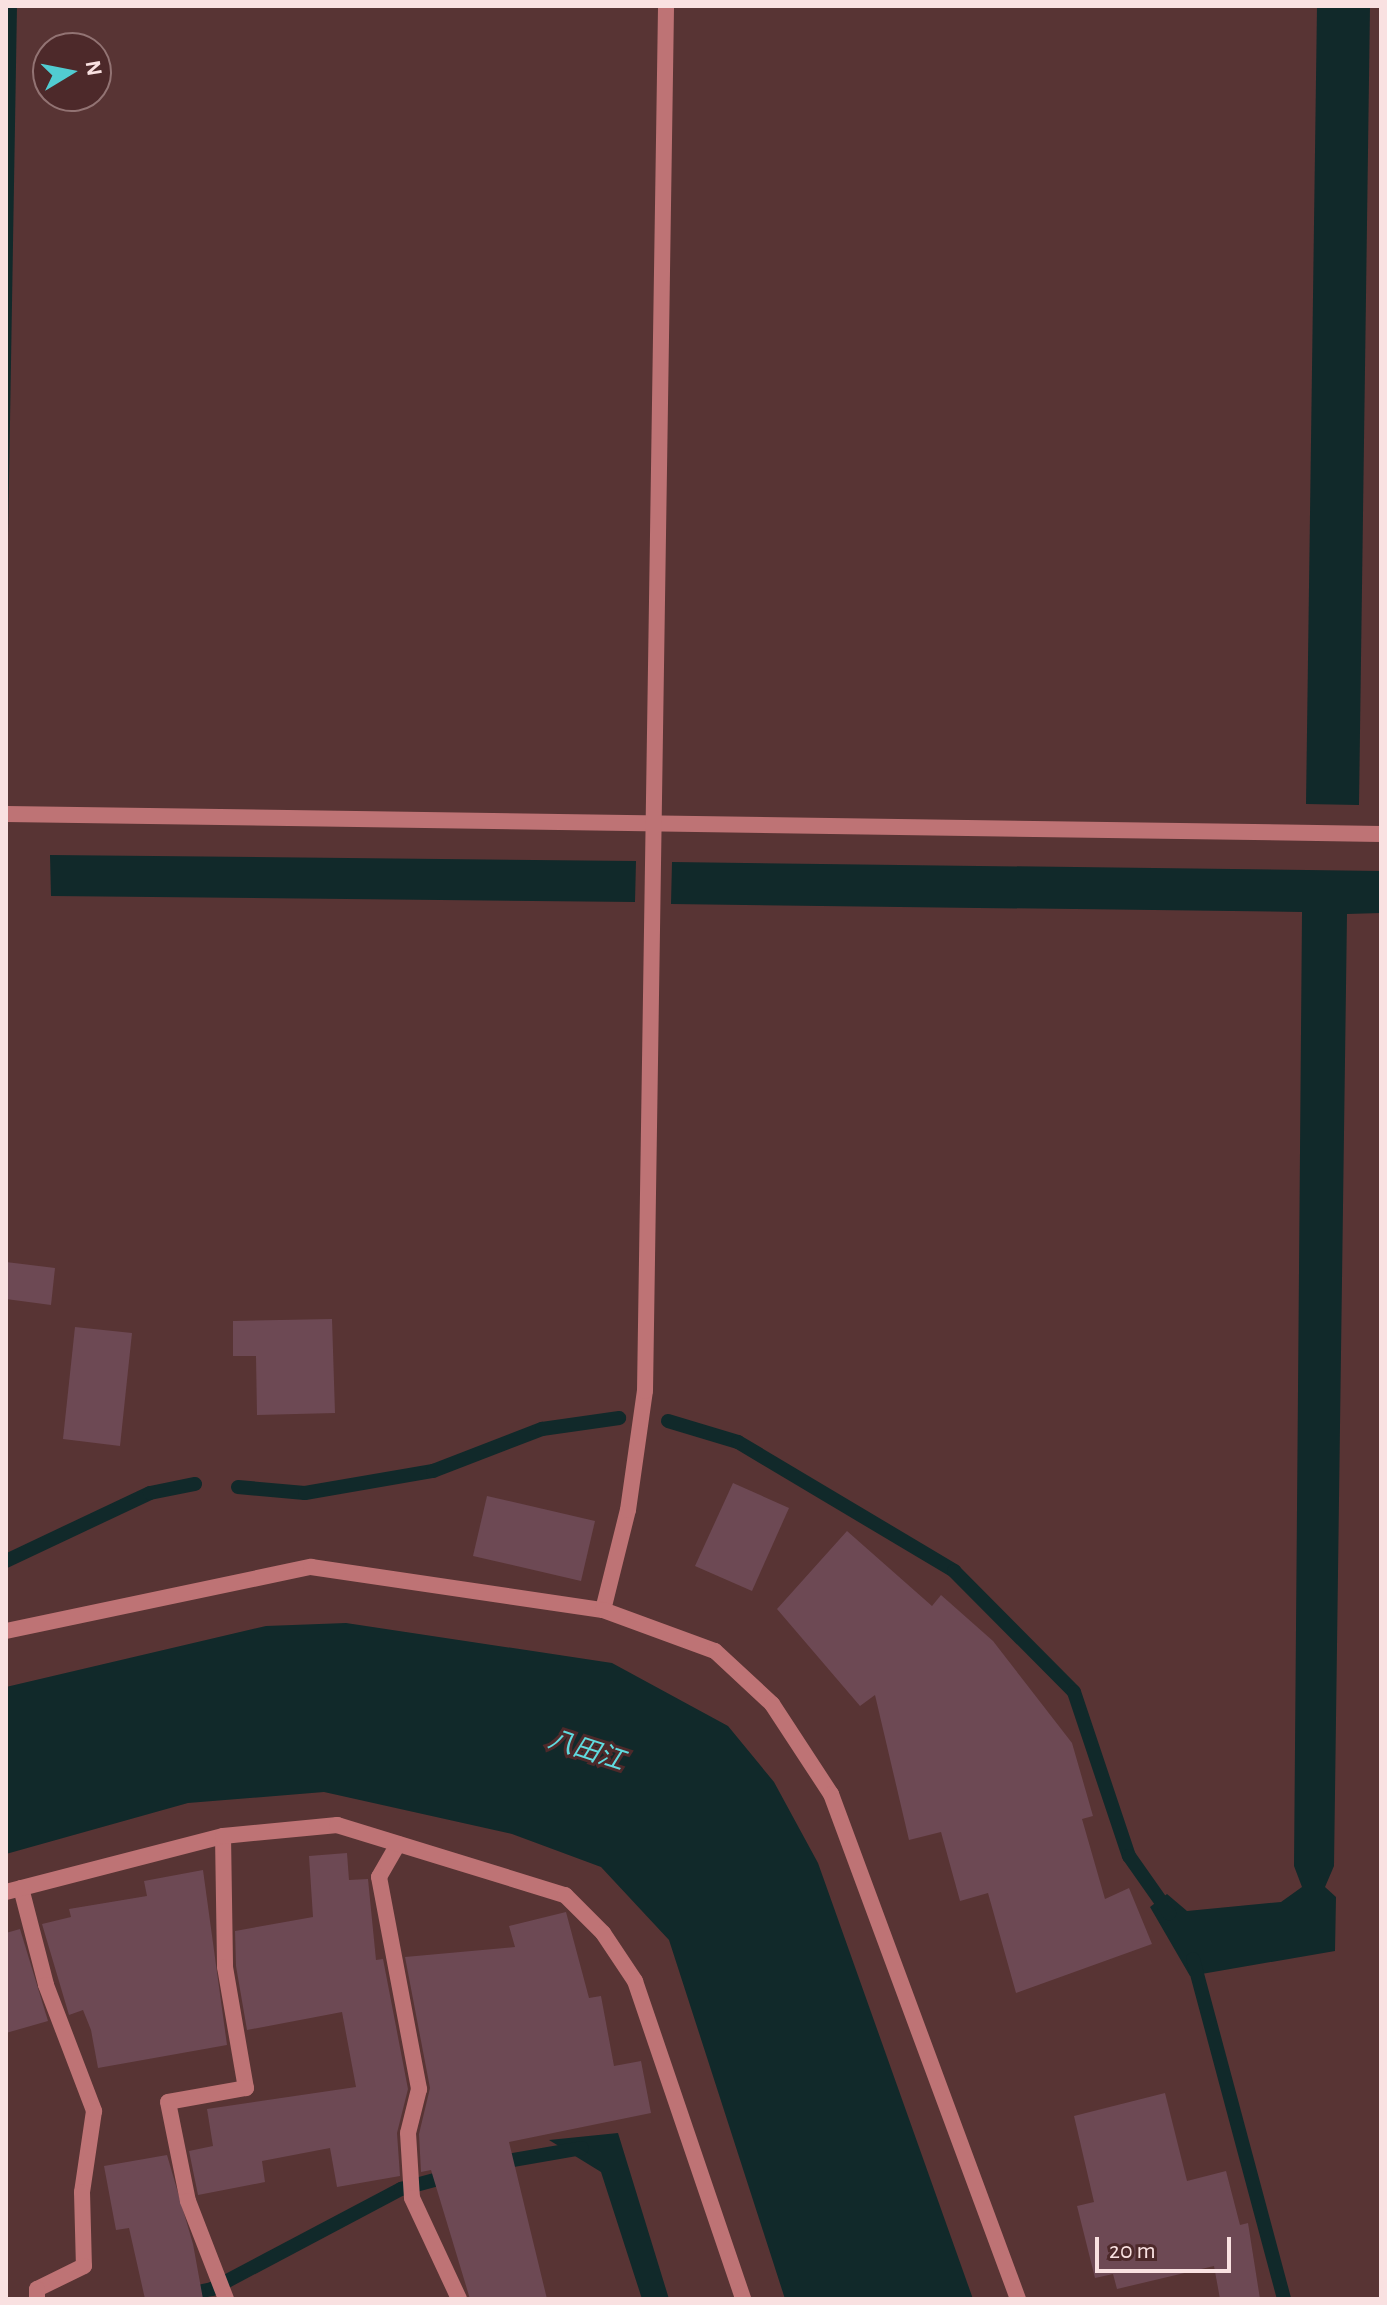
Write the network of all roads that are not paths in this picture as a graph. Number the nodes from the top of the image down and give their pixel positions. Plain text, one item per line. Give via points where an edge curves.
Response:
1 (666, 6) edge
2 (6, 814) edge
3 (653, 825) junction
4 (1381, 834) edge
5 (603, 1610) junction
6 (6, 1631) edge
7 (223, 1836) junction
8 (398, 1844) junction
9 (14, 1890) edge
10 (37, 2294) edge
11 (226, 2299) edge
12 (459, 2299) edge
13 (743, 2299) edge
14 (1018, 2299) edge

1 - 3 street
2 - 3 street
3 - 4 street
3 - 5 street via 645,1391 628,1510
5 - 6 street via 311,1567
5 - 14 street via 715,1651 772,1704 831,1794
7 - 8 street via 337,1825
7 - 9 street
7 - 11 street via 225,1967 246,2088 168,2102 188,2201
8 - 12 street via 379,1877 419,2089 408,2133 412,2198
8 - 13 street via 565,1895 603,1933 635,1981
9 - 10 street via 94,2111 82,2192 84,2266

